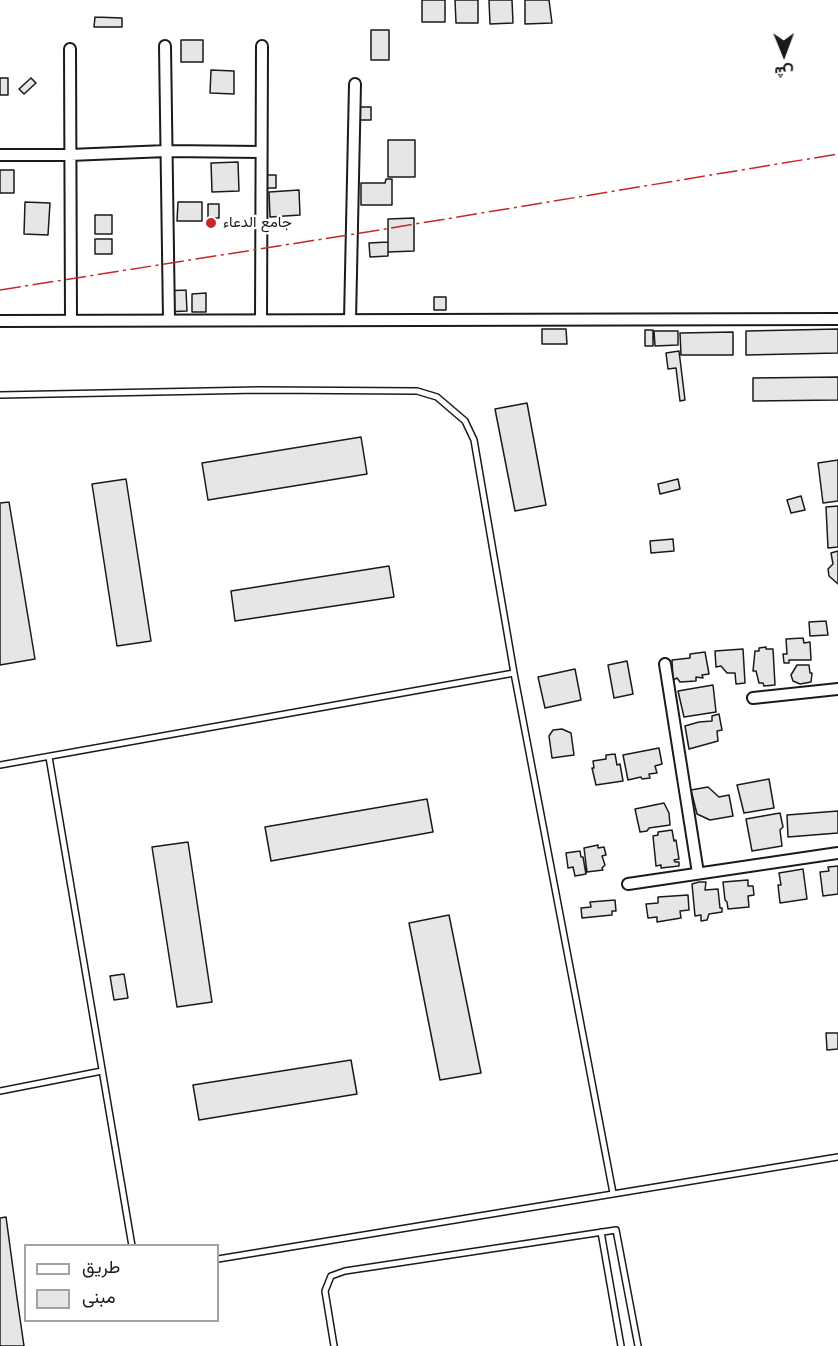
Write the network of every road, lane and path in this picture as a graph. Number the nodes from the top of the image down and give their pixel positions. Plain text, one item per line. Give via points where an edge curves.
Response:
1 (165, 46) dead end
2 (262, 46) dead end
3 (70, 49) dead end
4 (355, 84) dead end
5 (166, 151) junction
6 (261, 152) junction
7 (0, 155) edge
8 (70, 155) junction
9 (838, 319) edge
10 (71, 320) junction
11 (170, 320) junction
12 (261, 320) junction
13 (350, 320) junction
14 (0, 321) edge
15 (0, 395) edge
16 (665, 664) dead end
17 (514, 673) junction
18 (838, 689) edge
19 (753, 698) dead end
20 (49, 757) junction
21 (0, 765) edge
22 (838, 853) edge
23 (698, 873) junction
24 (628, 884) dead end
25 (102, 1071) junction
26 (0, 1091) edge
27 (838, 1157) edge
28 (613, 1193) junction
29 (601, 1232) junction
30 (132, 1244) edge
31 (219, 1259) edge
32 (334, 1346) edge
33 (621, 1346) edge
34 (638, 1346) edge

1 - 5 street
2 - 6 street
3 - 8 street
4 - 13 street
5 - 6 street
5 - 8 street
5 - 11 street
6 - 12 street
7 - 8 street
8 - 10 street
9 - 13 street
10 - 11 street
10 - 14 street
11 - 12 street
12 - 13 street
15 - 17 lane via 259,390 417,392 437,397 465,421 474,440
16 - 23 street
17 - 20 lane
17 - 28 lane
18 - 19 street
20 - 21 lane
20 - 25 lane
22 - 23 street
23 - 24 street
25 - 26 lane
25 - 30 lane
27 - 28 lane
28 - 31 lane
29 - 32 lane via 345,1270 331,1276 325,1291
29 - 33 lane
29 - 34 lane via 616,1230

